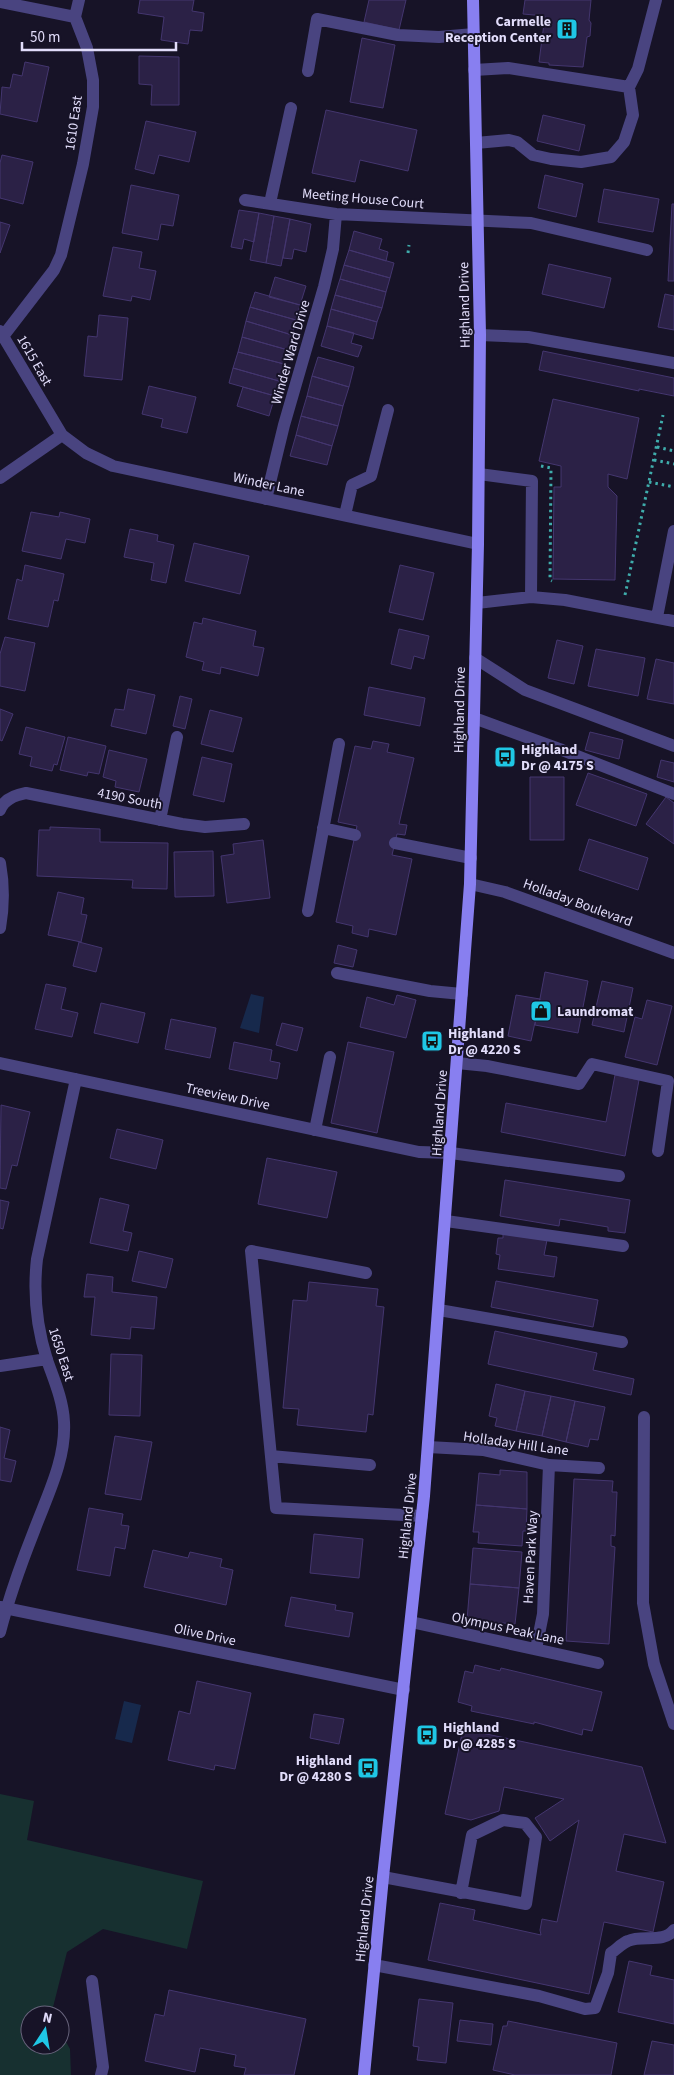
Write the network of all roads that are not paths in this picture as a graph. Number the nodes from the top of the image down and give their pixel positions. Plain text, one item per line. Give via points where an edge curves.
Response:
1 (79, 0) edge
2 (473, 0) edge
3 (656, 0) edge
4 (0, 2) edge
5 (75, 17) junction
6 (474, 34) junction
7 (474, 70) junction
8 (308, 72) dead end
9 (629, 87) junction
10 (291, 108) dead end
11 (476, 143) junction
12 (82, 164) joint
13 (246, 200) dead end
14 (270, 203) junction
15 (336, 214) junction
16 (478, 221) junction
17 (647, 250) dead end
18 (2, 333) edge
19 (480, 335) junction
20 (674, 363) edge
21 (388, 410) dead end
22 (62, 435) junction
23 (479, 474) junction
24 (0, 478) edge
25 (266, 498) junction
26 (345, 516) junction
27 (674, 530) edge
28 (478, 544) junction
29 (531, 596) junction
30 (477, 603) junction
31 (656, 617) junction
32 (674, 621) edge
33 (475, 658) junction
34 (474, 718) junction
35 (177, 737) dead end
36 (339, 744) dead end
37 (674, 746) edge
38 (674, 794) edge
39 (0, 810) edge
40 (160, 820) junction
41 (244, 824) dead end
42 (322, 828) junction
43 (355, 835) dead end
44 (395, 842) dead end
45 (471, 858) junction
46 (0, 863) edge
47 (470, 884) junction
48 (308, 911) dead end
49 (0, 928) edge
50 (674, 953) edge
51 (337, 972) dead end
52 (462, 994) junction
53 (330, 1057) dead end
54 (0, 1063) edge
55 (458, 1063) junction
56 (76, 1079) junction
57 (315, 1130) junction
58 (658, 1151) dead end
59 (451, 1153) junction
60 (619, 1176) dead end
61 (446, 1221) junction
62 (623, 1246) dead end
63 (366, 1272) dead end
64 (439, 1310) junction
65 (622, 1342) dead end
66 (47, 1359) junction
67 (0, 1366) edge
68 (644, 1417) dead end
69 (428, 1447) junction
70 (271, 1456) junction
71 (370, 1465) dead end
72 (549, 1465) junction
73 (599, 1468) dead end
74 (422, 1516) junction
75 (3, 1607) edge
76 (411, 1622) junction
77 (0, 1632) edge
78 (536, 1650) junction
79 (598, 1663) dead end
80 (404, 1690) junction
81 (674, 1724) edge
82 (383, 1878) junction
83 (461, 1893) junction
84 (673, 1934) edge
85 (374, 1965) junction
86 (92, 1981) dead end
87 (101, 2075) edge
88 (364, 2075) edge

1 - 5 street
2 - 6 main road, Highland Drive
3 - 9 street via 638,69
4 - 5 street
5 - 12 street, 1610 East via 87,48 93,80 93,107
6 - 7 main road, Highland Drive
6 - 8 street via 439,37 398,35 317,19
7 - 9 street via 508,68
7 - 11 main road, Highland Drive
9 - 11 street via 633,115 624,142 611,157 581,162 551,159 533,155 509,140
10 - 14 street
11 - 16 main road, Highland Drive
12 - 18 street, 1615 East via 61,255 54,270
13 - 14 street, Meeting House Court
14 - 15 street, Meeting House Court
15 - 16 street, Meeting House Court
15 - 25 street, Winder Ward Drive via 333,249 324,287
16 - 17 street, Meeting House Court via 531,223
16 - 19 main road, Highland Drive
18 - 22 street, 1615 East
19 - 20 street via 528,337
19 - 23 main road, Highland Drive
21 - 26 street via 371,476 352,485
22 - 24 street
22 - 25 street, Winder Lane via 86,453 113,466
23 - 28 main road, Highland Drive
23 - 29 street via 532,481
25 - 26 street, Winder Lane
26 - 28 street, Winder Lane
27 - 31 street
28 - 30 main road, Highland Drive
29 - 30 street
29 - 31 street
30 - 33 main road, Highland Drive
31 - 32 street
33 - 34 main road, Highland Drive
33 - 37 street via 525,690
34 - 38 street
34 - 45 main road, Highland Drive
35 - 40 street
36 - 42 street
39 - 40 street, 4190 South via 11,797 26,793
40 - 41 street, 4190 South via 205,827
42 - 43 street
42 - 48 street
44 - 45 street
45 - 47 main road, Highland Drive
46 - 49 street via 4,881
47 - 50 street, Holladay Boulevard via 505,892
47 - 52 main road, Highland Drive
51 - 52 street via 430,991
52 - 55 main road, Highland Drive
53 - 57 street
54 - 56 street, Treeview Drive
55 - 58 street via 579,1084 592,1064 668,1081
55 - 59 main road, Highland Drive
56 - 57 street, Treeview Drive
56 - 66 street, 1650 East via 36,1259 34,1306
57 - 59 street, Treeview Drive via 419,1152
59 - 60 street, Treeview Drive
59 - 61 main road, Highland Drive
61 - 62 street
61 - 64 main road, Highland Drive
63 - 70 street via 251,1251
64 - 65 street
64 - 69 main road, Highland Drive
66 - 67 street
66 - 75 street, 1650 East via 60,1394 64,1422 62,1451 56,1474
68 - 81 street via 643,1603 654,1664
69 - 72 street, Holladay Hill Lane via 483,1450
69 - 74 main road, Highland Drive
70 - 71 street
70 - 74 street via 276,1508
72 - 73 street, Holladay Hill Lane
72 - 78 street, Haven Park Way via 543,1614
74 - 76 main road, Highland Drive
75 - 77 street, 1650 East
75 - 80 street, Olive Drive
76 - 78 street, Olympus Peak Lane
76 - 80 main road, Highland Drive
78 - 79 street, Olympus Peak Lane
80 - 82 main road, Highland Drive
82 - 83 street
82 - 85 main road, Highland Drive
83 - 83 street via 526,1904 536,1837 524,1823 503,1820 472,1835
84 - 85 street via 628,1941 611,1953 608,1973 595,2008
85 - 88 main road, Highland Drive
86 - 87 street via 103,2067

